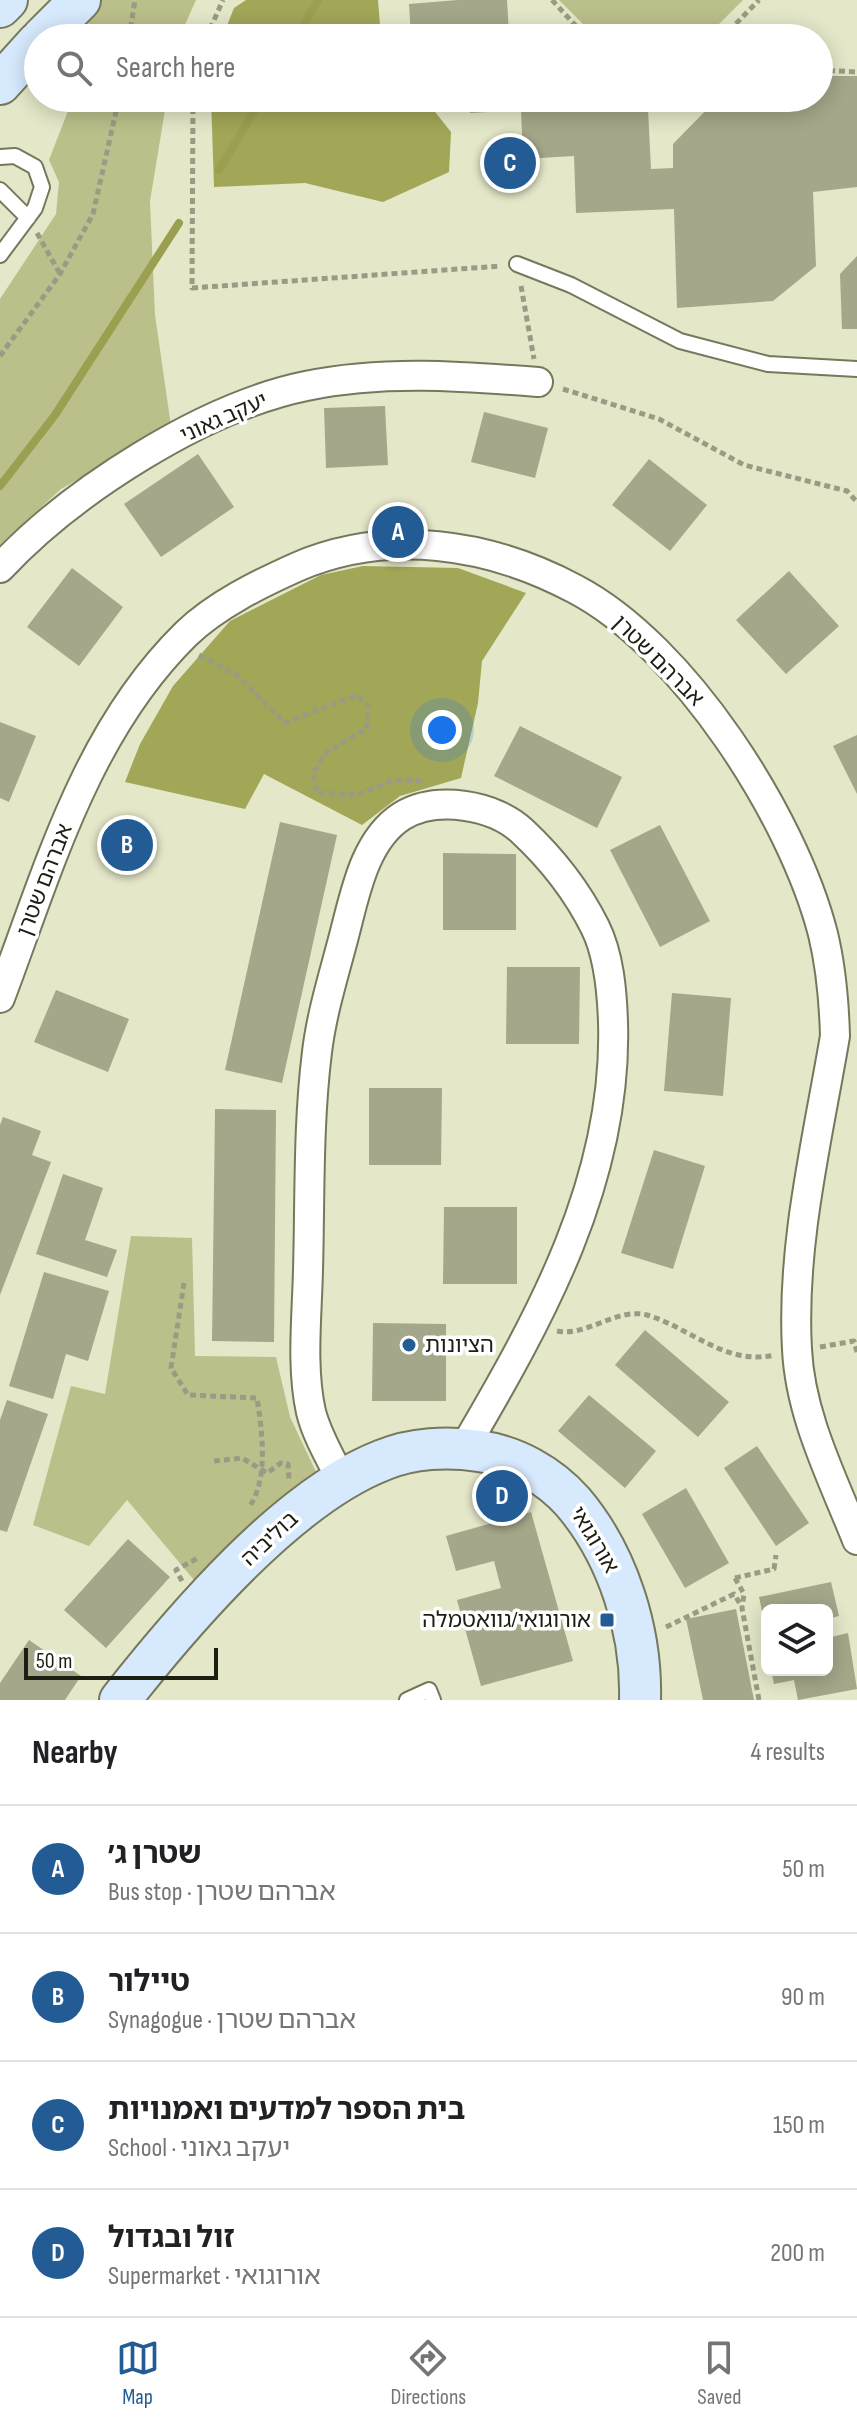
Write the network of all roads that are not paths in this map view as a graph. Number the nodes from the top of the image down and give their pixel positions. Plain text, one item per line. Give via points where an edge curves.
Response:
1 (7, 0) edge
2 (80, 0) edge
3 (0, 7) edge
4 (56, 24) edge
5 (24, 58) edge
6 (0, 84) edge
7 (0, 157) edge
8 (0, 190) edge
9 (28, 218) junction
10 (0, 255) edge
11 (517, 264) road end
12 (857, 369) edge
13 (538, 382) road end
14 (0, 568) edge
15 (0, 998) edge
16 (464, 1448) junction
17 (342, 1481) junction
18 (857, 1540) edge
19 (120, 1700) edge
20 (407, 1700) edge
21 (433, 1700) edge
22 (640, 1700) edge

1 - 3 street
2 - 4 street
5 - 6 street
7 - 9 lane via 15,156 35,167 42,187
8 - 9 lane
9 - 10 lane
11 - 12 lane via 571,285 680,341 768,364
13 - 14 street, יעקב גאוני via 450,375 371,378 306,386 251,402 98,482 33,533
15 - 18 street, אברהם שטרן via 92,763 119,715 178,643 229,603 321,557 371,545 433,543 474,551 577,590 647,645 719,726 767,803 812,899 827,962 835,1036 802,1247 797,1350 811,1422
16 - 17 street, בוליביה via 385,1459
16 - 17 street via 532,1326 581,1218 608,1123 615,1071 607,964 596,928 568,883 511,821 491,812 447,806 404,815 374,846 357,888 317,1049 306,1359 310,1410
16 - 22 street, אורוגואי via 523,1464 558,1485 584,1515 604,1547 627,1608
17 - 19 street, בוליביה via 318,1495 248,1558 160,1649
20 - 21 lane via 429,1690

